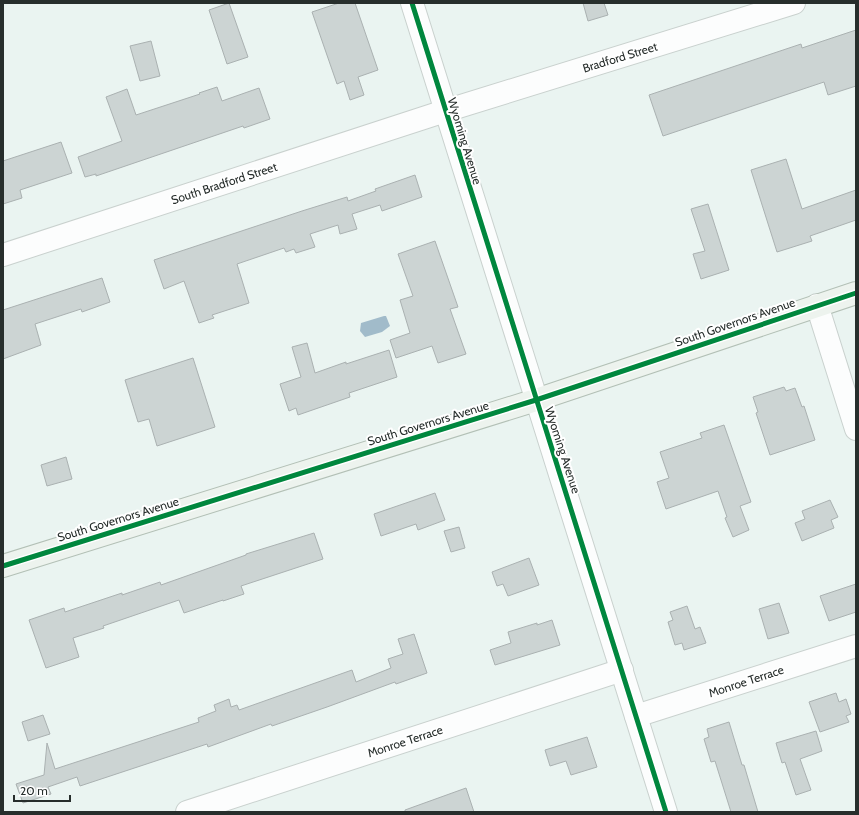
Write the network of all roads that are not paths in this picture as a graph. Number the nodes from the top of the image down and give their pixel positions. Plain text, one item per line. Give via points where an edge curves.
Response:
1 (412, 3) edge
2 (794, 3) edge
3 (445, 111) junction
4 (3, 255) edge
5 (856, 292) edge
6 (817, 305) junction
7 (536, 400) junction
8 (856, 429) edge
9 (3, 566) edge
10 (856, 646) edge
11 (622, 670) junction
12 (636, 716) junction
13 (187, 812) edge
14 (666, 812) edge

1 - 3 street, Wyoming Avenue
2 - 3 street, Bradford Street
3 - 4 street, South Bradford Street
3 - 7 street, Wyoming Avenue
5 - 6 main road, South Governors Avenue
6 - 7 main road, South Governors Avenue
6 - 8 street
7 - 9 main road, South Governors Avenue
7 - 11 street, Wyoming Avenue
10 - 12 street, Monroe Terrace
11 - 12 street, Wyoming Avenue
11 - 13 street, Monroe Terrace
12 - 14 street, Wyoming Avenue

